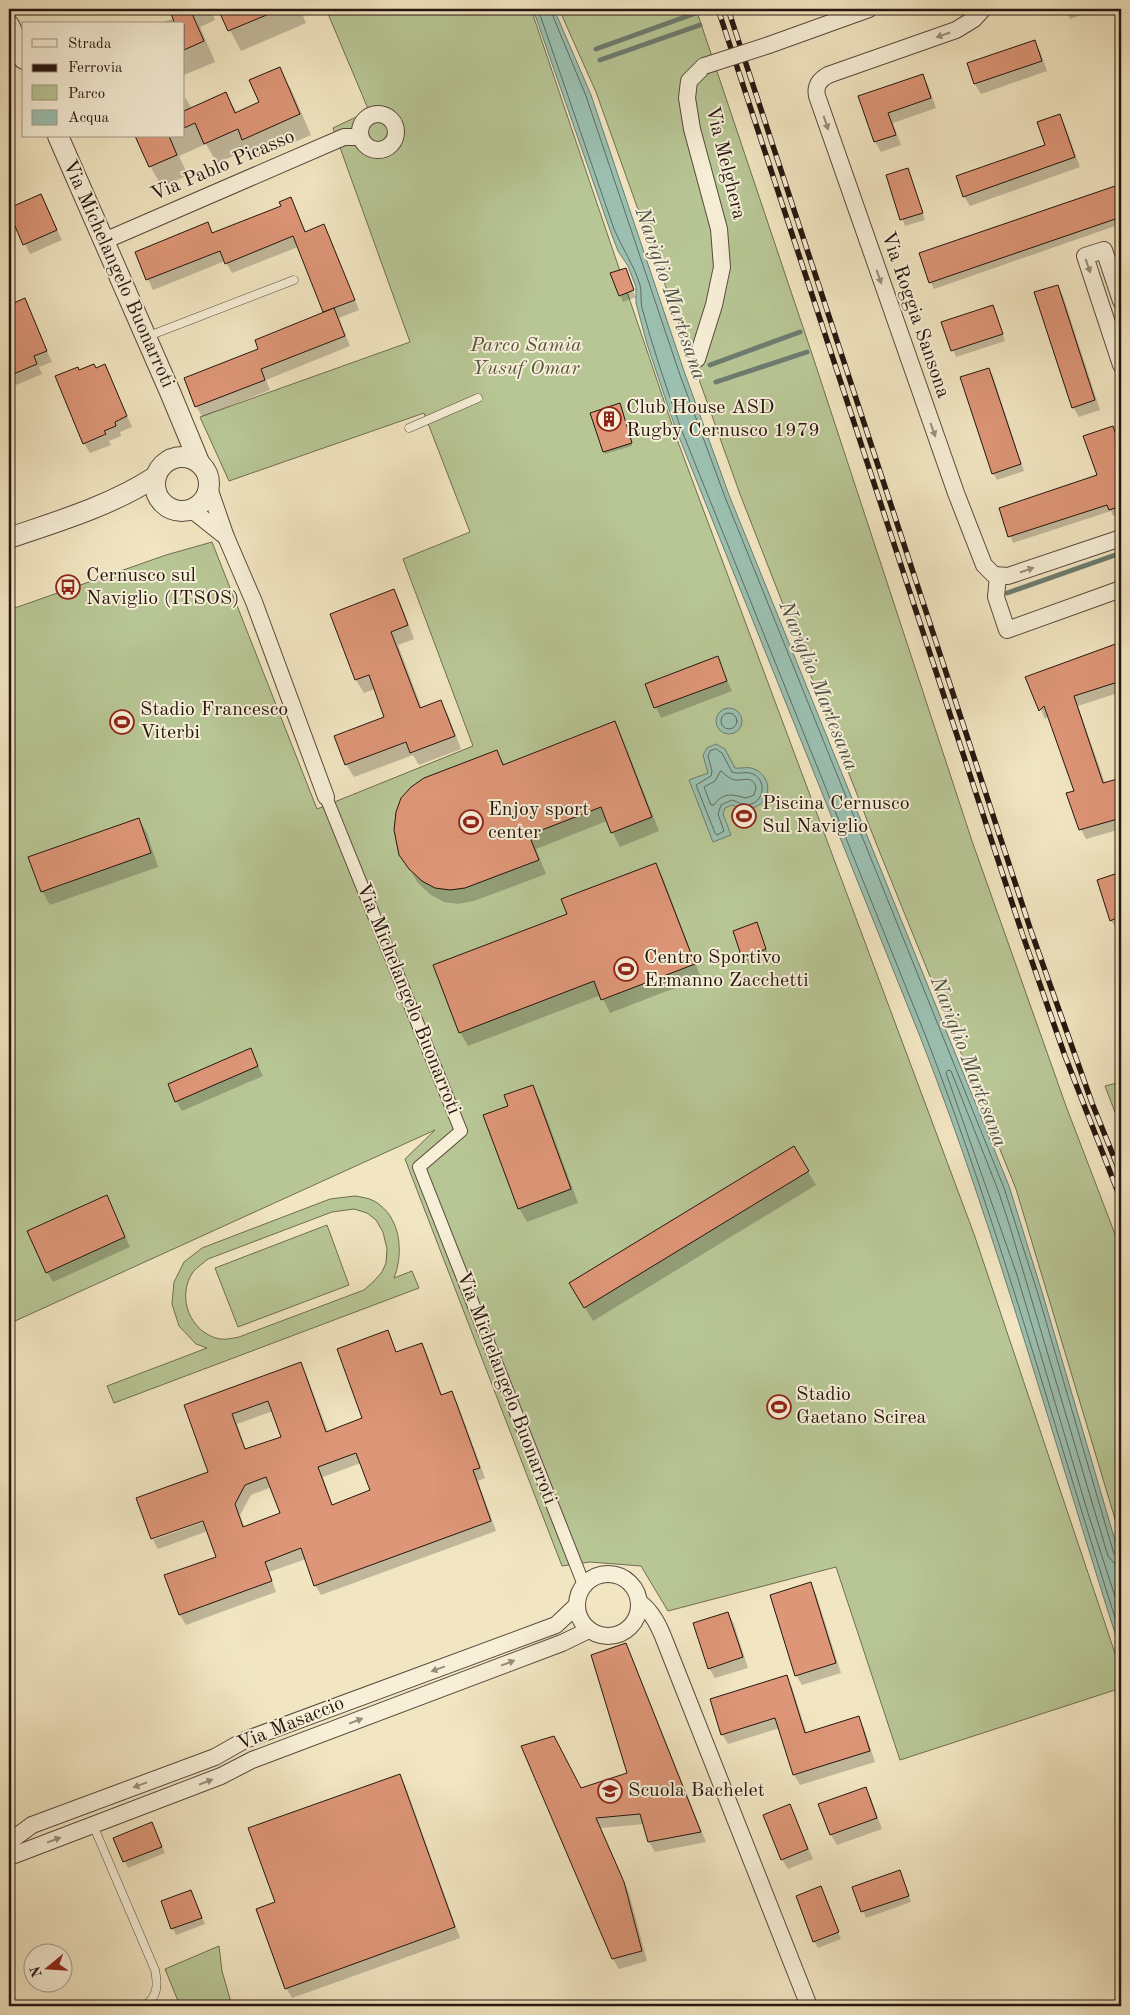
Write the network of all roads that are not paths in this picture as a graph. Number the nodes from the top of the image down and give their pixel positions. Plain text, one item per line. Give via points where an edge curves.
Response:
1 (870, 9) edge
2 (983, 9) edge
3 (9, 25) edge
4 (22, 54) edge
5 (360, 137) dead end
6 (59, 138) edge
7 (104, 240) junction
8 (294, 280) dead end
9 (1121, 302) edge
10 (146, 337) junction
11 (697, 358) dead end
12 (1121, 365) edge
13 (478, 398) dead end
14 (179, 413) junction
15 (409, 428) dead end
16 (177, 457) junction
17 (199, 462) junction
18 (155, 477) junction
19 (209, 488) junction
20 (160, 501) junction
21 (101, 506) junction
22 (192, 510) junction
23 (226, 537) junction
24 (9, 538) edge
25 (1121, 538) edge
26 (998, 576) junction
27 (1121, 590) edge
28 (326, 797) joint
29 (584, 1585) junction
30 (639, 1602) junction
31 (576, 1606) junction
32 (632, 1625) junction
33 (589, 1630) junction
34 (666, 1644) junction
35 (93, 1825) junction
36 (9, 1842) edge
37 (9, 1857) edge
38 (144, 2006) edge
39 (809, 2006) edge

1 - 11 street, Via Melghera, bridge via 704,66 689,81 687,98 692,129 720,229 722,267
2 -> 26 street, Via Roggia Sansona via 956,30 823,78 817,85 817,96 956,493 984,565
3 - 4 street
5 - 7 street, Via Pablo Picasso via 344,137
6 - 7 street, Via Michelangelo Buonarroti
7 - 10 street, Via Michelangelo Buonarroti
8 - 10 lane
9 -> 12 street via 1104,250 1085,256
10 - 14 street, Via Michelangelo Buonarroti
13 - 15 lane
14 - 16 street, Via Michelangelo Buonarroti
14 - 17 street, Via Michelangelo Buonarroti
16 - 17 street via 185,456
16 - 18 street via 160,467
17 - 19 street via 206,472
18 - 20 street via 155,490
18 - 21 street via 127,495
19 - 22 street via 202,503
19 - 23 street, Via Michelangelo Buonarroti
20 - 21 street via 129,501
20 - 22 street via 173,510
21 - 24 street
22 - 23 street, Via Michelangelo Buonarroti
23 - 28 street, Via Michelangelo Buonarroti via 254,602
26 -> 25 street via 1008,576
26 - 27 street via 996,597 1007,630
28 - 29 street, Via Michelangelo Buonarroti via 461,1131 419,1167
29 - 30 street via 598,1575 618,1575 634,1587
29 - 31 street, Via Masaccio
30 - 32 street
30 - 34 street via 654,1617
31 - 33 street via 580,1620
31 -> 36 street, Via Masaccio via 556,1625 246,1740 215,1757 32,1825
32 - 33 street via 620,1634 610,1636 600,1636
32 - 34 street via 648,1630
35 -> 33 street, Via Masaccio
34 - 39 street
37 -> 35 street, Via Masaccio
35 - 38 lane via 155,1970 156,1993

